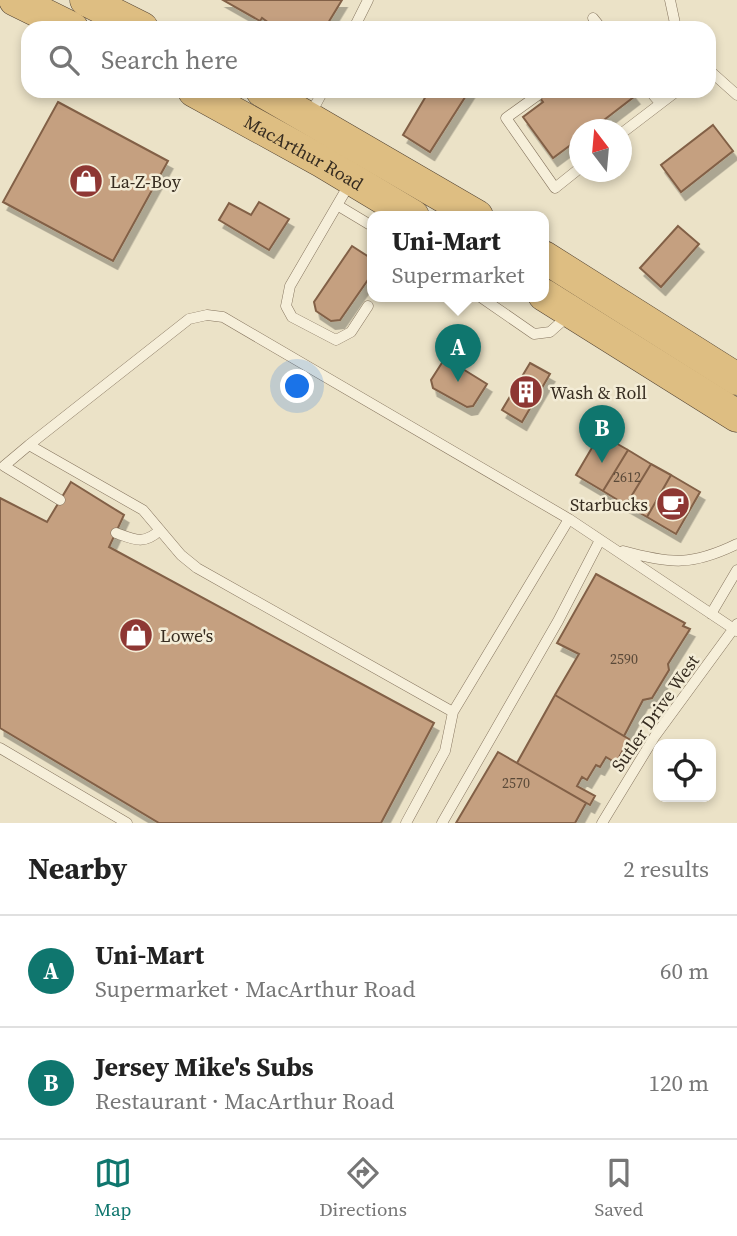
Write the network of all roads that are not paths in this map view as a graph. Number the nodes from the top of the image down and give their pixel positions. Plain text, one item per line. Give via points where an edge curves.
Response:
1 (15, 0) edge
2 (88, 0) edge
3 (368, 0) edge
4 (670, 0) edge
5 (593, 18) dead end
6 (58, 21) edge
7 (128, 21) edge
8 (358, 21) edge
9 (595, 21) edge
10 (674, 21) edge
11 (716, 76) edge
12 (737, 95) edge
13 (204, 98) edge
14 (291, 98) edge
15 (534, 98) edge
16 (656, 98) edge
17 (667, 98) edge
18 (660, 103) junction
19 (316, 104) edge
20 (632, 125) edge
21 (569, 176) edge
22 (345, 192) junction
23 (399, 211) edge
24 (470, 211) edge
25 (367, 220) edge
26 (549, 260) edge
27 (549, 298) edge
28 (488, 302) edge
29 (368, 306) dead end
30 (572, 312) junction
31 (737, 379) edge
32 (737, 416) edge
33 (29, 445) junction
34 (2, 467) edge
35 (60, 500) dead end
36 (569, 519) junction
37 (160, 530) junction
38 (116, 533) dead end
39 (600, 540) junction
40 (737, 544) edge
41 (615, 549) junction
42 (737, 570) edge
43 (711, 614) junction
44 (736, 628) edge
45 (453, 712) junction
46 (0, 748) edge
47 (127, 823) edge
48 (406, 823) edge
49 (442, 823) edge
50 (602, 823) edge

1 - 6 highway
2 - 7 highway
3 - 8 lane
4 - 10 lane
5 - 9 lane
11 - 12 lane
13 - 22 highway, MacArthur Road
14 - 19 highway, MacArthur Road
15 - 21 lane via 506,118 555,188
16 - 18 lane
17 - 18 lane
18 - 20 lane
19 - 24 highway, MacArthur Road
22 - 23 highway, MacArthur Road
22 - 25 lane
22 - 29 lane via 290,286 286,306 292,317 336,340 351,332
26 - 31 highway
27 - 30 highway
28 - 30 lane via 534,334 550,332
30 - 32 highway
33 - 34 lane
33 - 36 lane via 189,318 223,317
33 - 37 lane via 143,510
34 - 35 lane
36 - 39 lane
36 - 45 lane
37 - 38 lane via 150,539 135,540
37 - 45 lane via 197,568
39 - 41 lane
39 - 49 lane
40 - 41 lane via 691,561 662,561
41 - 43 lane
42 - 43 lane
43 - 44 lane
44 - 50 lane, Sutler Drive West via 655,736
45 - 48 lane via 445,751
46 - 47 lane

